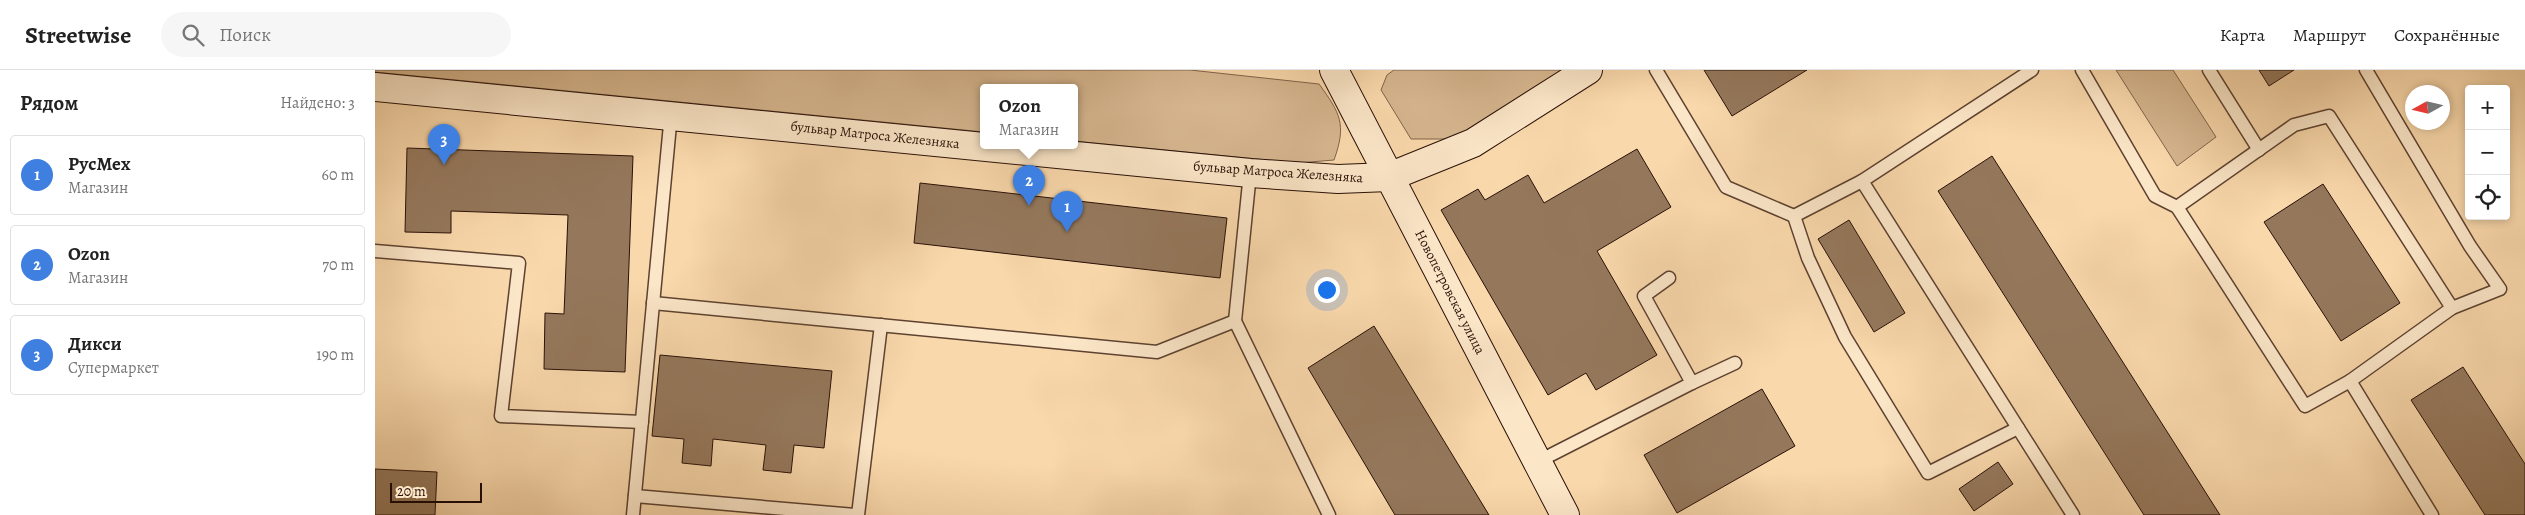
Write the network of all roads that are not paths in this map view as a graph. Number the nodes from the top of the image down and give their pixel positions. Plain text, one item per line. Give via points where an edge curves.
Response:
1 (1334, 70) edge
2 (1588, 70) edge
3 (1656, 70) edge
4 (2032, 70) edge
5 (2082, 70) edge
6 (2209, 70) edge
7 (2366, 70) edge
8 (375, 87) edge
9 (671, 114) junction
10 (980, 145) edge
11 (1014, 149) edge
12 (2259, 150) junction
13 (1250, 173) junction
14 (1389, 178) junction
15 (1862, 181) junction
16 (2177, 207) junction
17 (1794, 216) junction
18 (375, 251) edge
19 (1669, 278) dead end
20 (653, 303) junction
21 (2452, 308) junction
22 (1235, 321) junction
23 (881, 325) junction
24 (1735, 363) dead end
25 (2351, 381) junction
26 (1691, 384) junction
27 (642, 422) junction
28 (2018, 428) junction
29 (1537, 462) junction
30 (635, 496) junction
31 (633, 515) edge
32 (856, 515) edge
33 (1329, 515) edge
34 (1565, 515) edge
35 (2073, 515) edge
36 (2432, 515) edge

1 - 14 street, Новопетровская улица
2 - 14 street, бульвар Матроса Железняка via 1473,143
3 - 17 lane via 1726,187
4 - 15 lane
5 - 16 lane via 2155,196
6 - 12 lane
7 - 21 lane via 2470,246 2500,289
8 - 9 street, бульвар Матроса Железняка
9 - 10 street, бульвар Матроса Железняка
9 - 20 lane
11 - 13 street, бульвар Матроса Железняка
12 - 16 lane
12 - 21 lane via 2294,125 2329,116
13 - 14 street, бульвар Матроса Железняка
13 - 22 lane
14 - 29 street, Новопетровская улица
15 - 17 lane
15 - 28 lane
16 - 25 lane via 2305,406
17 - 28 lane via 1808,258 1845,337 1928,472
18 - 27 lane via 519,263 501,416
19 - 26 lane via 1644,296
20 - 23 lane
20 - 27 lane
21 - 25 lane
22 - 23 lane via 1157,352
22 - 33 lane
23 - 32 lane
24 - 26 lane
25 - 36 lane
26 - 29 lane
27 - 30 lane
28 - 35 lane
29 - 34 street, Новопетровская улица
30 - 31 lane
30 - 32 lane

